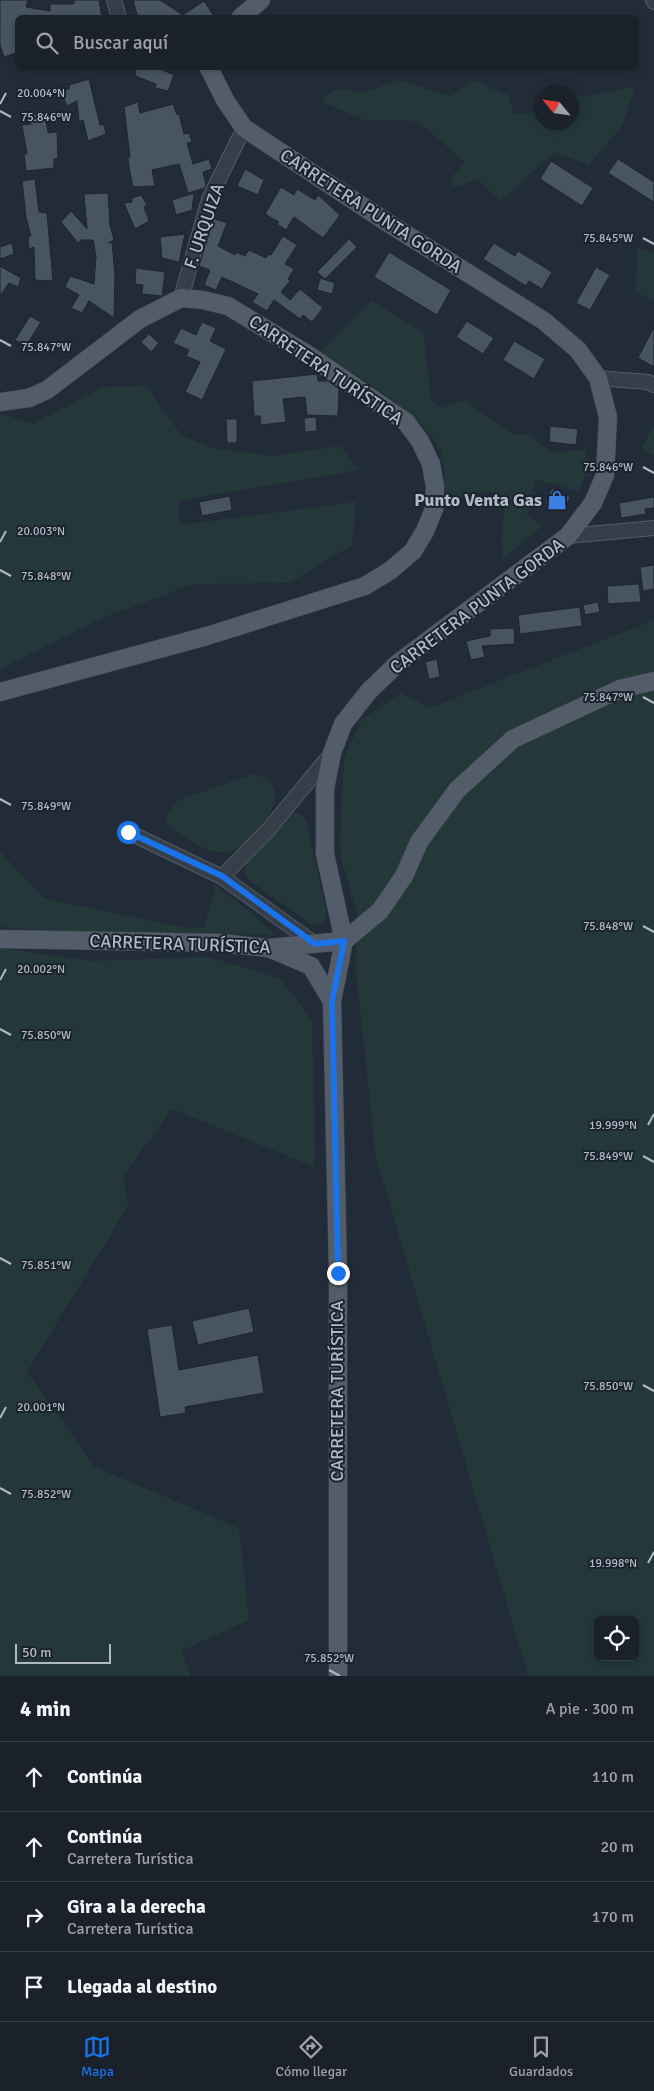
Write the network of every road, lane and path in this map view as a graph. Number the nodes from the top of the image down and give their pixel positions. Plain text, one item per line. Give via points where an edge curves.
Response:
1 (114, 0) edge
2 (262, 0) edge
3 (118, 15) edge
4 (244, 15) edge
5 (209, 70) edge
6 (244, 128) junction
7 (181, 298) junction
8 (598, 378) junction
9 (654, 385) edge
10 (0, 402) edge
11 (654, 528) edge
12 (568, 536) junction
13 (654, 681) edge
14 (0, 692) edge
15 (332, 753) junction
16 (128, 832) dead end
17 (222, 876) junction
18 (0, 939) edge
19 (344, 941) junction
20 (315, 944) junction
21 (268, 948) junction
22 (332, 1001) junction
23 (338, 1676) edge

1 - 3 street
2 - 4 main road
5 - 6 main road, CARRETERA PUNTA GORDA
6 - 7 street, F. URQUIZA via 209,199
6 - 8 main road, CARRETERA PUNTA GORDA via 544,321 578,350
7 - 10 main road via 140,319 47,390 29,398
7 - 14 main road, CARRETERA TURÍSTICA via 228,306 307,354 406,422 431,464 434,509 426,531 413,551 365,586 207,636
8 - 9 street
8 - 12 main road, CARRETERA PUNTA GORDA via 608,417 604,475 593,503
11 - 12 street
12 - 15 main road, CARRETERA PUNTA GORDA via 398,663 369,691 343,724
13 - 19 main road via 620,689 513,739 457,790 419,842 404,876 380,911
15 - 17 street via 269,829
15 - 19 main road, CARRETERA PUNTA GORDA via 325,789 325,854
16 - 17 street
17 - 20 street
18 - 21 main road, CARRETERA TURÍSTICA via 221,943
19 - 20 main road, CARRETERA TURÍSTICA
19 - 22 main road, CARRETERA TURÍSTICA
20 - 21 main road, CARRETERA TURÍSTICA
21 - 22 main road via 311,966
22 - 23 main road, CARRETERA TURÍSTICA via 338,1273

